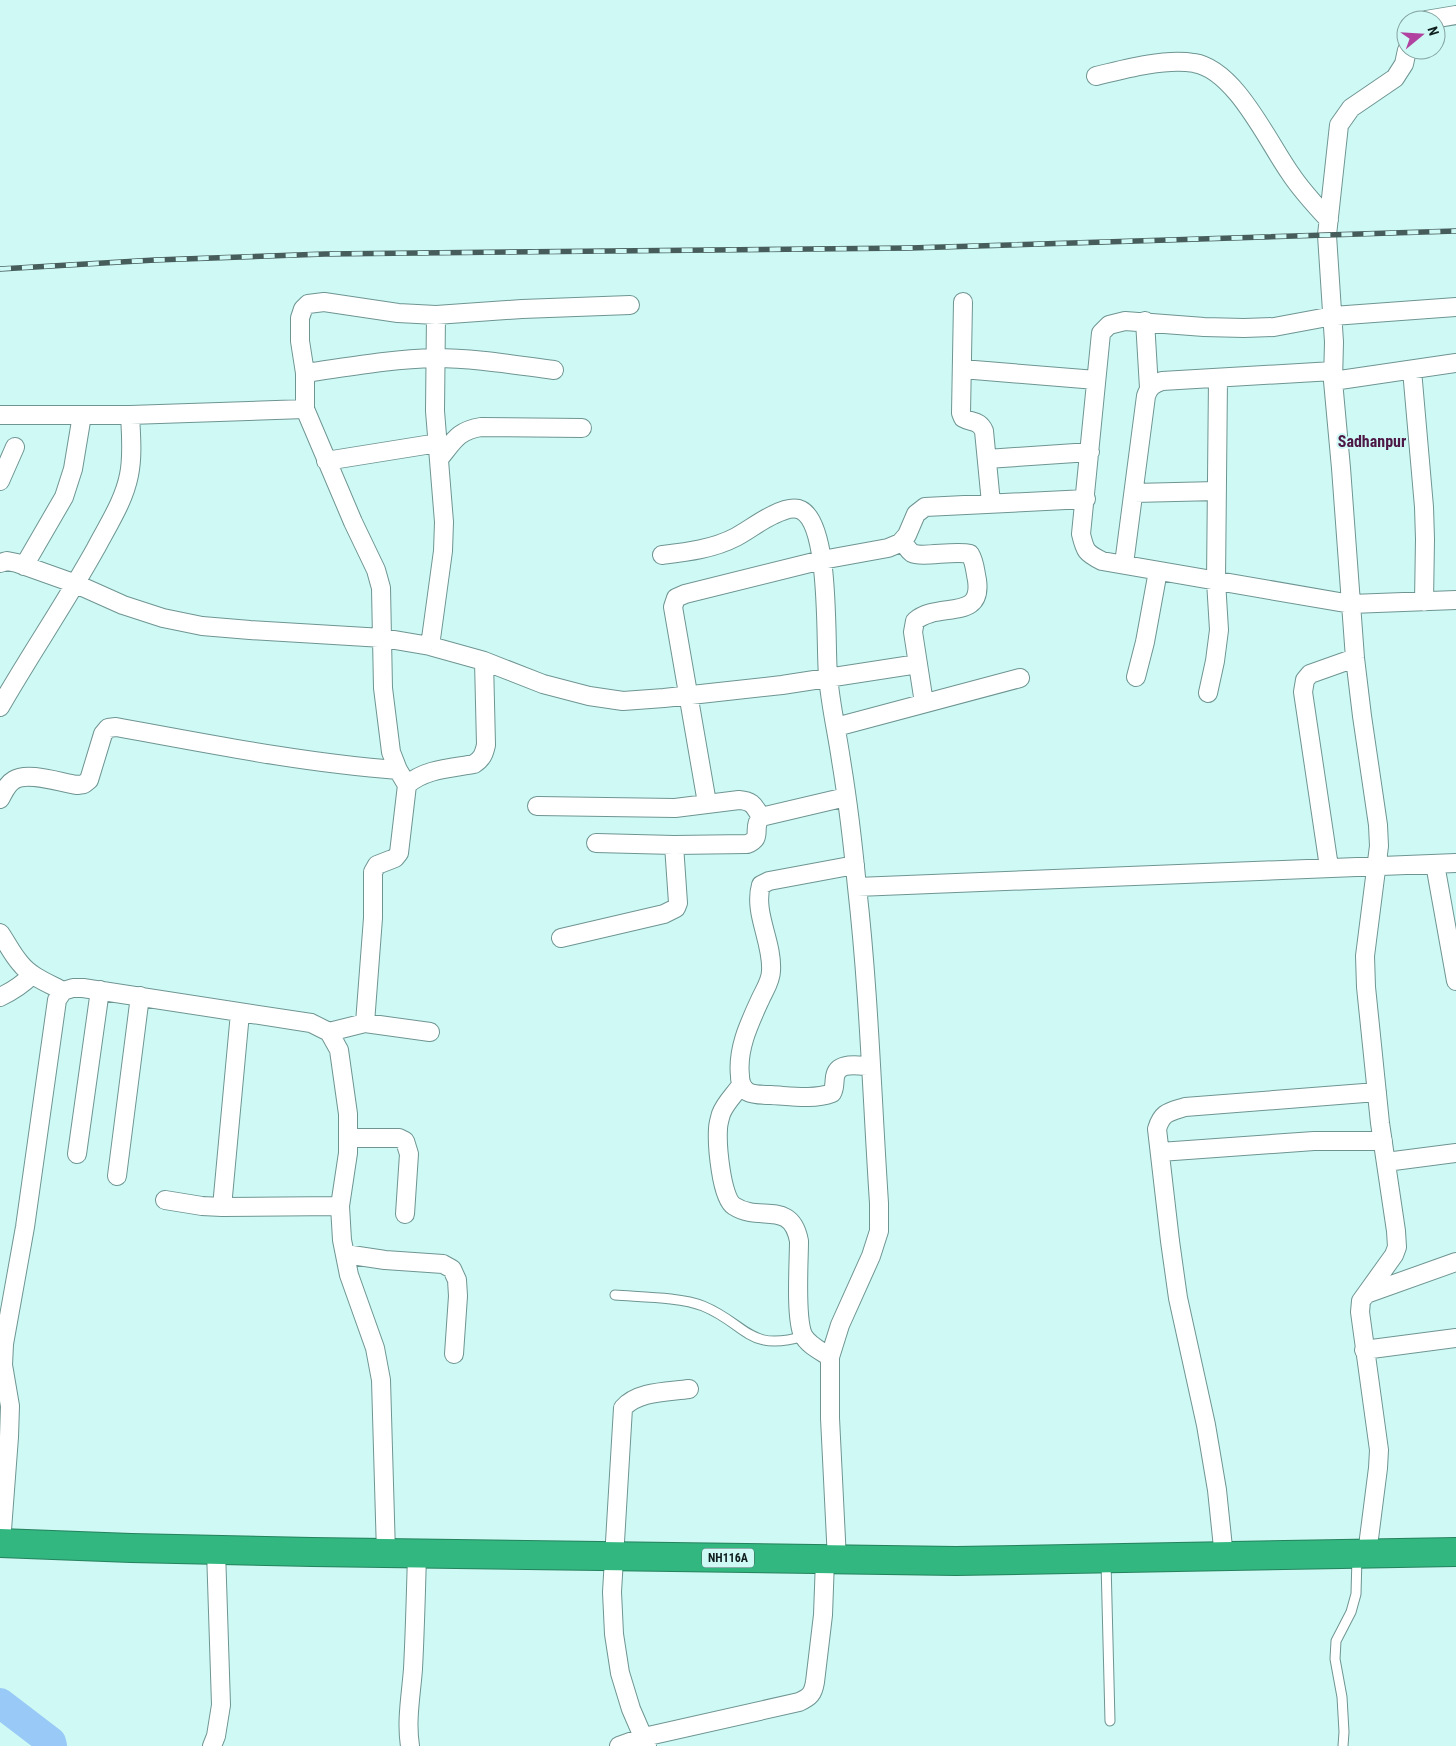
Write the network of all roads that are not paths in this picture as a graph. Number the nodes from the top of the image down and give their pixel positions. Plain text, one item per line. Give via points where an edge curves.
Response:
1 (1405, 60) edge
2 (1096, 76) dead end
3 (1328, 220) junction
4 (963, 302) dead end
5 (630, 305) dead end
6 (1456, 307) edge
7 (436, 315) junction
8 (1333, 316) junction
9 (1145, 321) junction
10 (435, 358) junction
11 (1456, 363) edge
12 (962, 369) junction
13 (554, 370) dead end
14 (1412, 370) junction
15 (305, 373) junction
16 (1333, 376) junction
17 (1218, 378) junction
18 (1096, 380) junction
19 (1149, 388) junction
20 (304, 409) junction
21 (0, 415) edge
22 (82, 415) junction
23 (130, 415) junction
24 (582, 428) dead end
25 (15, 447) dead end
26 (438, 451) junction
27 (1090, 452) junction
28 (987, 459) junction
29 (326, 461) junction
30 (0, 481) edge
31 (1218, 491) junction
32 (1134, 493) junction
33 (1086, 499) junction
34 (991, 503) junction
35 (903, 540) junction
36 (662, 556) dead end
37 (822, 560) junction
38 (0, 563) edge
39 (1124, 564) junction
40 (24, 566) junction
41 (1158, 571) junction
42 (1216, 581) junction
43 (76, 584) junction
44 (1456, 600) edge
45 (1424, 602) junction
46 (1351, 604) junction
47 (383, 638) junction
48 (430, 646) junction
49 (1355, 658) junction
50 (484, 661) junction
51 (918, 664) junction
52 (828, 677) junction
53 (1136, 677) dead end
54 (1020, 678) dead end
55 (1208, 693) dead end
56 (688, 695) junction
57 (924, 703) junction
58 (0, 707) edge
59 (836, 726) junction
60 (402, 778) junction
61 (846, 797) junction
62 (0, 798) edge
63 (708, 804) junction
64 (537, 806) dead end
65 (761, 818) junction
66 (596, 843) dead end
67 (674, 845) junction
68 (1456, 863) edge
69 (1435, 864) junction
70 (855, 865) junction
71 (1376, 865) junction
72 (1329, 867) junction
73 (858, 887) junction
74 (561, 938) dead end
75 (3, 942) edge
76 (32, 975) junction
77 (1456, 981) edge
78 (63, 990) junction
79 (100, 990) junction
80 (140, 996) junction
81 (0, 997) edge
82 (240, 1012) junction
83 (365, 1023) junction
84 (329, 1032) junction
85 (430, 1032) dead end
86 (870, 1066) junction
87 (741, 1085) junction
88 (1377, 1092) junction
89 (348, 1138) junction
90 (1383, 1141) junction
91 (1160, 1152) junction
92 (1456, 1153) edge
93 (77, 1154) dead end
94 (1386, 1162) junction
95 (117, 1176) dead end
96 (165, 1200) dead end
97 (340, 1206) junction
98 (222, 1207) junction
99 (405, 1214) dead end
100 (345, 1254) junction
101 (1456, 1262) edge
102 (1366, 1294) junction
103 (615, 1295) dead end
104 (804, 1336) junction
105 (1456, 1338) edge
106 (1364, 1350) junction
107 (454, 1354) dead end
108 (830, 1357) junction
109 (689, 1388) dead end
110 (1, 1543) edge
111 (216, 1550) junction
112 (1456, 1552) edge
113 (386, 1553) junction
114 (417, 1554) junction
115 (1362, 1554) junction
116 (615, 1556) junction
117 (1224, 1557) junction
118 (1106, 1559) junction
119 (831, 1560) junction
120 (1110, 1721) dead end
121 (646, 1742) edge
122 (212, 1746) edge
123 (410, 1746) edge
124 (619, 1746) edge
125 (1344, 1746) edge

1 - 3 street via 1395,78 1351,108 1339,125
2 - 3 street via 1146,65 1194,63 1209,68 1244,103 1295,181
3 - 8 street
4 - 12 street
5 - 7 street
6 - 8 street
7 - 10 street
7 - 15 street via 324,302 308,304 302,309 300,318
8 - 9 street via 1244,328 1204,328
8 - 16 street
9 - 18 street via 1116,322 1104,329
9 - 19 street
10 - 13 street via 475,359
10 - 15 street
10 - 26 street
11 - 14 street
12 - 18 street
12 - 28 street via 961,413 963,418 982,425
14 - 16 street
14 - 45 street via 1424,507
15 - 20 street
16 - 17 street
16 - 46 street
17 - 19 street via 1162,381
17 - 31 street
18 - 27 street
19 - 32 street
20 - 23 street
20 - 29 street
21 - 22 street
22 - 23 street
22 - 40 street via 73,470 64,497
23 - 43 street via 129,475 121,499
24 - 26 street via 489,426 469,429
25 - 30 street
26 - 29 street
26 - 48 street via 443,551
27 - 28 street
27 - 33 street
28 - 34 street
29 - 47 street via 376,570 381,588
31 - 32 street
31 - 42 street
32 - 39 street
33 - 34 street
33 - 39 street via 1081,534 1084,548 1102,561
34 - 35 street via 925,507 916,514
35 - 37 street via 888,548
35 - 51 street via 910,552 917,555 970,554 978,588 975,602 967,607 922,615 915,621 913,632
36 - 37 street via 719,544 773,514 786,509 800,509 809,516
37 - 52 street
37 - 56 street via 676,598 673,607
38 - 40 street via 7,561
39 - 41 street
40 - 43 street
41 - 42 street
41 - 53 street
42 - 46 street
42 - 55 street via 1219,630
43 - 47 street via 123,605 202,626
43 - 58 street
44 - 45 street
45 - 46 street
46 - 49 street
47 - 48 street
47 - 60 street via 383,688 391,752
48 - 50 street
49 - 71 street via 1378,825
49 - 72 street via 1310,674 1303,692
50 - 56 street via 543,684 589,696 623,701
50 - 60 street via 486,745 480,760 413,779
51 - 52 street
51 - 57 street
52 - 56 street
52 - 59 street
54 - 57 street
56 - 63 street
57 - 59 street
59 - 61 street
60 - 62 street via 116,727 108,728 103,734 89,780 84,784 77,786 23,776 6,787
60 - 83 street via 399,854 377,865 373,872 374,918
61 - 65 street
61 - 70 street
63 - 64 street via 675,808
63 - 65 street via 748,801
65 - 67 street via 757,821 756,839 747,844
66 - 67 street
67 - 74 street via 676,908 664,914
68 - 69 street
69 - 71 street
69 - 77 street
70 - 73 street
70 - 87 street via 769,880 762,885 759,903 771,972 742,1047
71 - 72 street
71 - 88 street via 1365,968
72 - 73 street
73 - 86 street
75 - 76 street
76 - 78 street
76 - 81 street via 18,988
78 - 79 street
78 - 110 street via 57,1000 25,1227 4,1344 3,1365 10,1406
79 - 80 street
79 - 93 street
80 - 82 street
80 - 95 street
82 - 84 street via 311,1024
82 - 98 street
83 - 84 street
83 - 85 street
84 - 89 street via 339,1050
86 - 87 street via 842,1066 838,1069 832,1093 827,1095 762,1095 748,1092
86 - 108 street via 879,1231
87 - 104 street via 722,1111 718,1126 724,1187 732,1206 783,1217 796,1228 800,1321
88 - 90 street
88 - 91 street via 1185,1107 1160,1118
89 - 97 street
89 - 99 street via 399,1138 405,1141 409,1154
90 - 91 street via 1314,1141
90 - 94 street
91 - 117 street via 1178,1298 1206,1425
92 - 94 street
94 - 102 street via 1396,1247 1394,1255
96 - 98 street
97 - 98 street
97 - 100 street
100 - 107 street via 443,1264 452,1269 458,1296
100 - 113 street via 348,1275 375,1348 381,1380
101 - 102 street
102 - 106 street via 1361,1301 1360,1312
103 - 104 lane via 702,1305 750,1336 767,1341 787,1341
104 - 108 street
105 - 106 street
106 - 115 street via 1379,1450
108 - 119 street
109 - 116 street via 640,1396 623,1408
110 - 111 highway, NH116A
111 - 113 highway, NH116A
111 - 122 street via 221,1705
112 - 115 highway, NH116A
113 - 114 highway, NH116A
114 - 116 highway, NH116A
114 - 123 street via 408,1731
115 - 117 highway, NH116A
115 - 125 lane via 1351,1612 1336,1641
116 - 119 highway, NH116A
116 - 121 street via 612,1592 619,1664 631,1709
117 - 118 highway, NH116A
118 - 119 highway, NH116A
118 - 120 lane
119 - 121 street via 815,1682 809,1698
121 - 124 street

